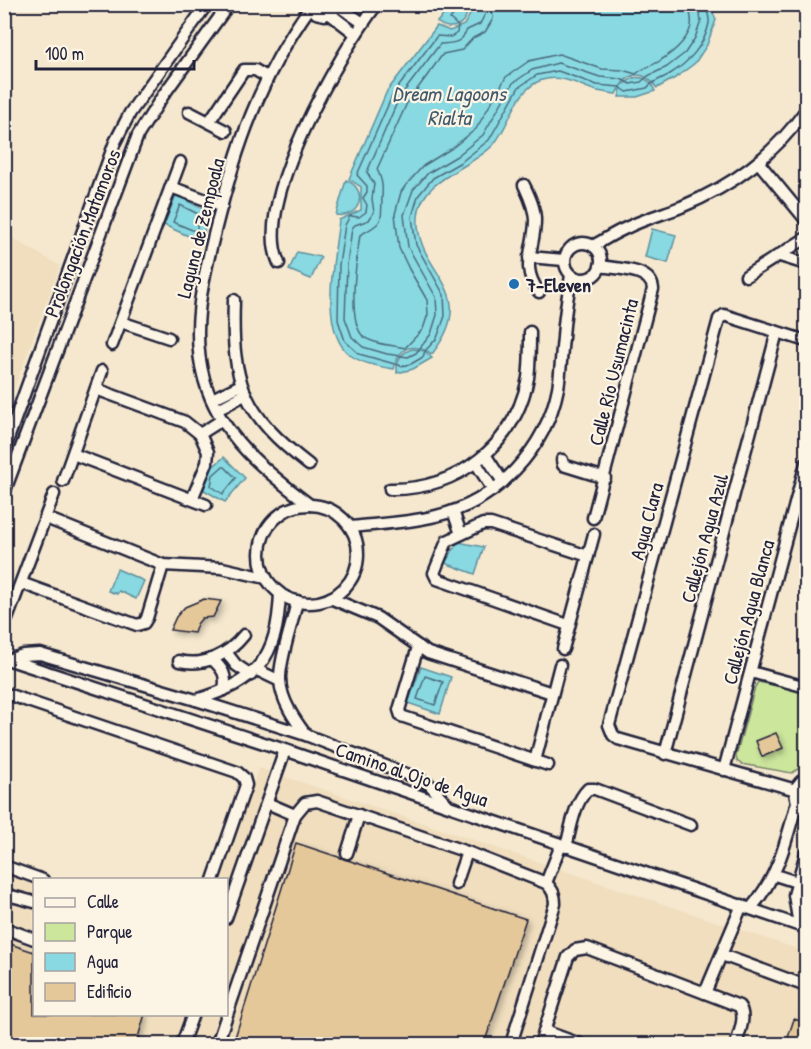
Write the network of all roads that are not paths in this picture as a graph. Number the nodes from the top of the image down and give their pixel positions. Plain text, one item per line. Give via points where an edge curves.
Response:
1 (207, 4) edge
2 (229, 4) edge
3 (377, 4) edge
4 (311, 5) edge
5 (334, 8) edge
6 (363, 23) junction
7 (356, 34) junction
8 (267, 77) junction
9 (807, 110) edge
10 (189, 112) dead end
11 (208, 122) junction
12 (226, 131) dead end
13 (180, 162) dead end
14 (759, 163) junction
15 (524, 185) dead end
16 (171, 187) junction
17 (222, 206) junction
18 (807, 220) edge
19 (807, 238) edge
20 (594, 246) junction
21 (780, 256) junction
22 (529, 257) junction
23 (564, 260) junction
24 (279, 263) dead end
25 (807, 264) edge
26 (600, 266) junction
27 (571, 275) junction
28 (747, 276) dead end
29 (539, 292) dead end
30 (234, 300) dead end
31 (121, 322) junction
32 (530, 332) dead end
33 (777, 332) junction
34 (169, 338) dead end
35 (807, 341) edge
36 (112, 345) dead end
37 (102, 371) dead end
38 (96, 389) junction
39 (243, 390) junction
40 (214, 404) junction
41 (222, 420) junction
42 (200, 434) junction
43 (4, 450) edge
44 (73, 454) junction
45 (481, 459) junction
46 (562, 460) dead end
47 (807, 463) edge
48 (309, 465) dead end
49 (604, 478) junction
50 (63, 481) dead end
51 (503, 482) junction
52 (390, 489) dead end
53 (493, 490) junction
54 (4, 493) edge
55 (54, 494) dead end
56 (192, 499) junction
57 (206, 505) dead end
58 (310, 505) junction
59 (453, 511) junction
60 (46, 518) junction
61 (593, 518) dead end
62 (350, 527) junction
63 (461, 534) junction
64 (594, 534) dead end
65 (588, 556) junction
66 (163, 564) junction
67 (266, 578) junction
68 (21, 583) junction
69 (280, 594) junction
70 (330, 598) junction
71 (297, 601) junction
72 (7, 619) dead end
73 (568, 625) junction
74 (244, 635) dead end
75 (418, 647) junction
76 (562, 649) dead end
77 (226, 652) junction
78 (6, 659) edge
79 (212, 659) junction
80 (179, 661) dead end
81 (560, 665) dead end
82 (254, 672) junction
83 (751, 672) junction
84 (280, 681) junction
85 (807, 687) edge
86 (224, 690) junction
87 (4, 693) edge
88 (552, 693) junction
89 (196, 700) junction
90 (306, 735) junction
91 (285, 750) junction
92 (665, 754) junction
93 (535, 761) junction
94 (548, 765) dead end
95 (724, 770) junction
96 (807, 778) edge
97 (796, 790) junction
98 (797, 802) junction
99 (267, 803) junction
100 (448, 805) junction
101 (807, 809) edge
102 (295, 815) junction
103 (359, 815) junction
104 (691, 825) dead end
105 (564, 846) junction
106 (467, 852) junction
107 (347, 853) dead end
108 (807, 854) edge
109 (4, 866) edge
110 (775, 875) junction
111 (40, 878) edge
112 (213, 878) edge
113 (546, 883) junction
114 (802, 883) edge
115 (456, 884) dead end
116 (4, 894) edge
117 (33, 902) edge
118 (746, 907) junction
119 (228, 912) edge
120 (803, 927) edge
121 (4, 928) edge
122 (33, 939) edge
123 (722, 955) junction
124 (807, 986) edge
125 (705, 993) junction
126 (228, 1012) edge
127 (192, 1016) edge
128 (227, 1016) edge
129 (544, 1031) junction
130 (182, 1044) edge
131 (217, 1044) edge
132 (511, 1044) edge
133 (540, 1044) edge
134 (580, 1044) edge
135 (736, 1044) edge

1 - 43 street via 130,113 115,142
2 - 54 street, Prolongación Matamoros via 138,135
3 - 6 street
4 - 5 street via 321,15
4 - 8 street, Laguna de Zempoala
5 - 6 street
5 - 7 street
6 - 7 street
7 - 24 street via 314,106 290,165 274,223 272,243
8 - 11 street via 255,70 244,70
8 - 17 street, Laguna de Zempoala via 238,149
9 - 14 street
10 - 11 street
11 - 12 street
13 - 16 street
14 - 18 street
14 - 20 street via 702,197 626,227
15 - 22 street via 535,215
16 - 17 street
16 - 31 street
17 - 40 street, Laguna de Zempoala via 205,272 197,334 204,378
19 - 21 street
20 - 23 street via 583,242 572,246
20 - 26 street via 600,255
21 - 25 street
21 - 28 street
22 - 23 street
22 - 29 street via 530,275
23 - 27 street
26 - 27 street via 591,277
26 - 49 street, Calle Río Usumacinta via 642,274 653,286
27 - 51 street via 561,369 551,411 529,453
30 - 39 street via 234,349
31 - 34 street
31 - 36 street
32 - 45 street via 530,363 524,392 510,424
33 - 35 street
33 - 92 street, Callejón Agua Azul
33 - 92 street, Agua Clara via 721,316 609,725 618,740
37 - 38 street
38 - 42 street via 185,422
38 - 44 street
39 - 40 street
39 - 48 street via 270,431
40 - 41 street, Laguna de Zempoala
41 - 42 street
41 - 58 street, Laguna de Zempoala via 247,454
42 - 56 street via 208,452 207,463
44 - 50 street
44 - 56 street
45 - 51 street
45 - 52 street via 436,483
45 - 53 street
46 - 49 street, Calle Río Usumacinta via 563,465
47 - 83 street, Callejón Agua Blanca
49 - 61 street
51 - 53 street
53 - 59 street
55 - 60 street
56 - 57 street
58 - 62 street via 326,508
58 - 67 street via 282,513 267,529 260,550
59 - 62 street
59 - 63 street
60 - 66 street
60 - 68 street
62 - 70 street via 357,542 358,559 344,588
63 - 65 street via 491,524
63 - 73 street via 447,541 435,578
64 - 65 street
65 - 73 street
66 - 67 street via 222,568
66 - 68 street via 147,618 137,625
67 - 69 street
68 - 72 street
69 - 71 street
69 - 82 street via 275,636
70 - 71 street
70 - 75 street via 378,618
71 - 84 street
73 - 76 street
74 - 77 street
75 - 88 street
75 - 93 street via 399,710 401,716
77 - 79 street
77 - 82 street via 236,665
78 - 89 street via 40,654
78 - 91 street, Camino al Ojo de Agua
79 - 80 street
79 - 86 street via 225,674
81 - 88 street
82 - 84 street
82 - 86 street
83 - 85 street
83 - 95 street, Callejón Agua Blanca
84 - 90 street via 290,710
86 - 89 street
87 - 112 street via 237,772 244,778 246,786
88 - 93 street
89 - 90 street
90 - 100 street via 419,778
91 - 99 street
91 - 100 street, Camino al Ojo de Agua
92 - 95 street
93 - 94 street
95 - 97 street
96 - 97 street
97 - 98 street
98 - 101 street
98 - 110 street
99 - 102 street
99 - 119 street
100 - 105 street, Camino al Ojo de Agua
102 - 103 street via 305,803 317,801
102 - 126 street
103 - 106 street
103 - 107 street
104 - 105 street via 588,789 582,795
105 - 113 street
105 - 118 street, Camino al Ojo de Agua
106 - 113 street
106 - 115 street
108 - 114 street
109 - 111 street
110 - 114 street
110 - 118 street via 765,892
113 - 132 street via 555,896 555,904
114 - 120 street via 794,903
116 - 117 street
118 - 120 street, Camino al Ojo de Agua
118 - 123 street
121 - 122 street
123 - 124 street
123 - 125 street
125 - 129 street via 580,948 568,957
125 - 135 street via 742,1010
127 - 130 street
128 - 131 street
129 - 133 street
129 - 134 street

